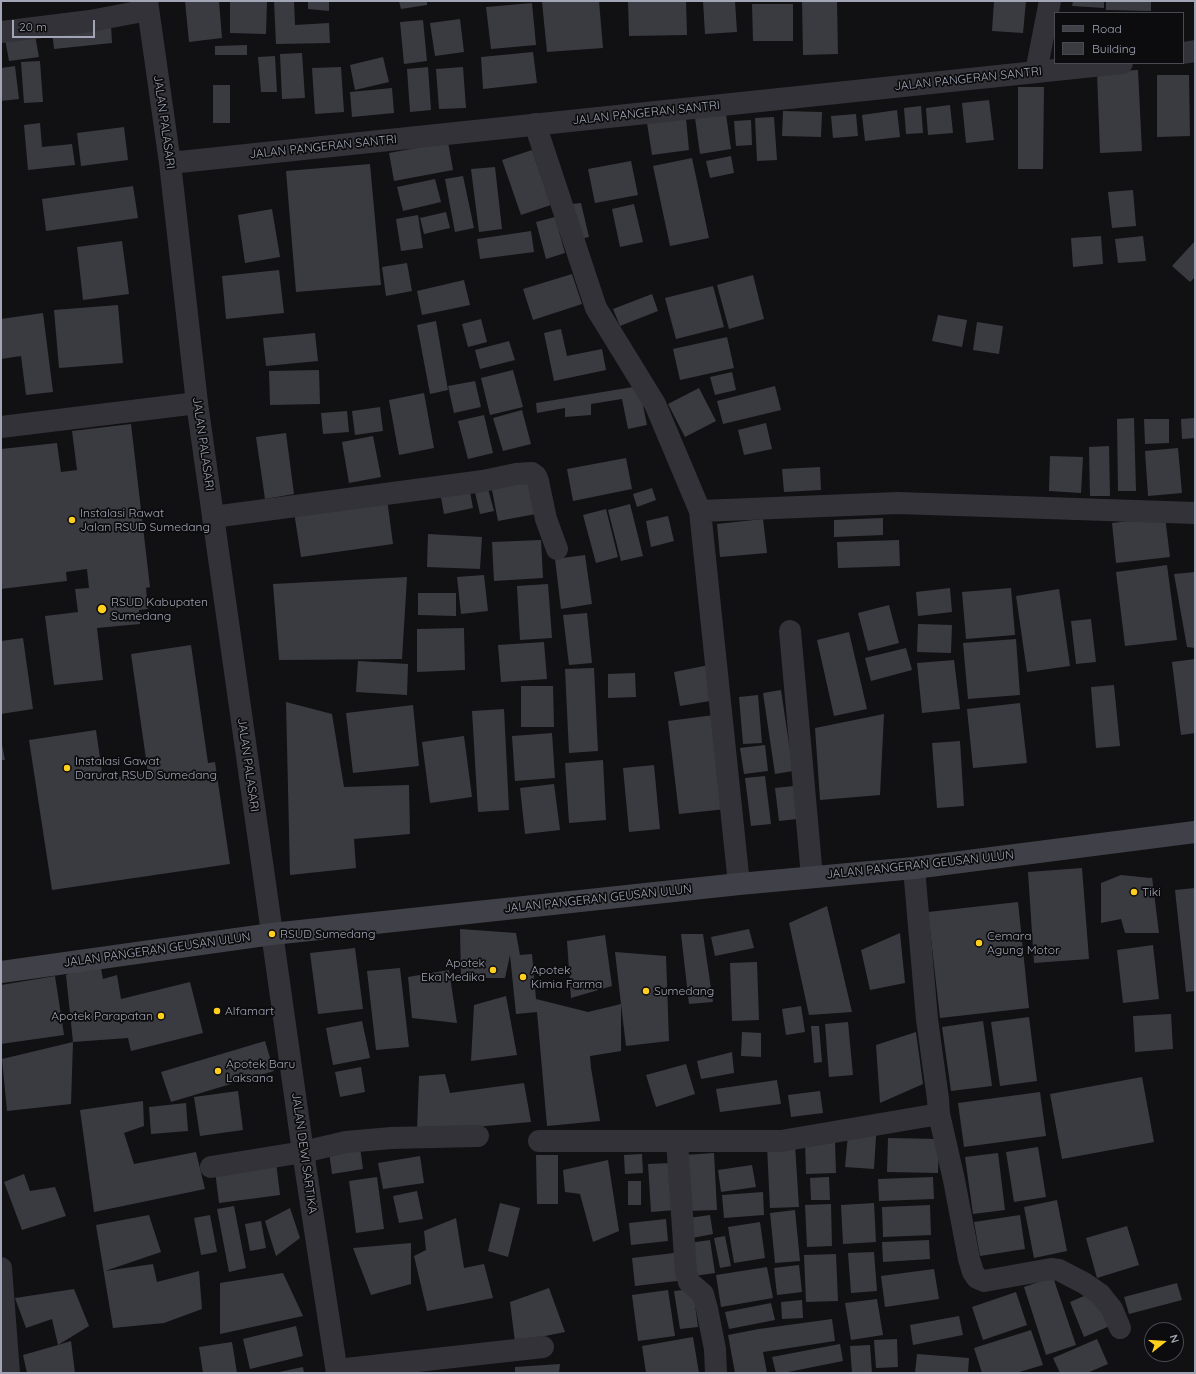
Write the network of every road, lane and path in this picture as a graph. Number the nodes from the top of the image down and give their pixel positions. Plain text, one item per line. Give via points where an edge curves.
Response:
1 (1050, 1) edge
2 (148, 6) edge
3 (1, 32) edge
4 (1195, 51) edge
5 (1184, 53) edge
6 (1112, 64) edge
7 (1036, 72) junction
8 (535, 124) junction
9 (170, 163) junction
10 (197, 404) junction
11 (1, 427) edge
12 (700, 511) junction
13 (1195, 513) edge
14 (213, 518) junction
15 (557, 549) dead end
16 (790, 631) dead end
17 (1195, 832) edge
18 (914, 868) junction
19 (812, 877) junction
20 (739, 884) junction
21 (272, 934) junction
22 (1, 972) edge
23 (939, 1114) junction
24 (478, 1136) dead end
25 (539, 1141) dead end
26 (677, 1141) junction
27 (303, 1152) junction
28 (211, 1167) dead end
29 (1, 1268) edge
30 (2, 1296) edge
31 (1120, 1328) dead end
32 (543, 1347) dead end
33 (337, 1372) edge
34 (9, 1373) edge
35 (716, 1373) edge

1 - 7 street
2 - 3 street via 90,21
2 - 9 street, JALAN PALASARI
4 - 5 street
6 - 7 street, JALAN PANGERAN SANTRI
7 - 8 street, JALAN PANGERAN SANTRI
8 - 9 street, JALAN PANGERAN SANTRI
8 - 12 street via 596,308 655,404
9 - 10 street, JALAN PALASARI
10 - 11 street
10 - 14 street, JALAN PALASARI
12 - 13 street via 898,504
12 - 20 street
14 - 15 street via 532,473 538,481 546,519
14 - 21 street, JALAN PALASARI
16 - 19 street
17 - 18 main road, JALAN PANGERAN GEUSAN ULUN
18 - 19 main road, JALAN PANGERAN GEUSAN ULUN
18 - 23 street via 927,1019
19 - 20 main road, JALAN PANGERAN GEUSAN ULUN
20 - 21 main road, JALAN PANGERAN GEUSAN ULUN
21 - 22 main road, JALAN PANGERAN GEUSAN ULUN
21 - 27 street, JALAN DEWI SARTIKA
23 - 26 street via 781,1141
23 - 31 street via 969,1259 978,1278 984,1281 1051,1269 1059,1270 1100,1294 1112,1309
24 - 27 street via 346,1142
25 - 26 street
26 - 35 street via 686,1272 689,1282 703,1294 715,1349
27 - 28 street
27 - 33 street, JALAN DEWI SARTIKA
29 - 30 street
30 - 34 street
32 - 33 street

